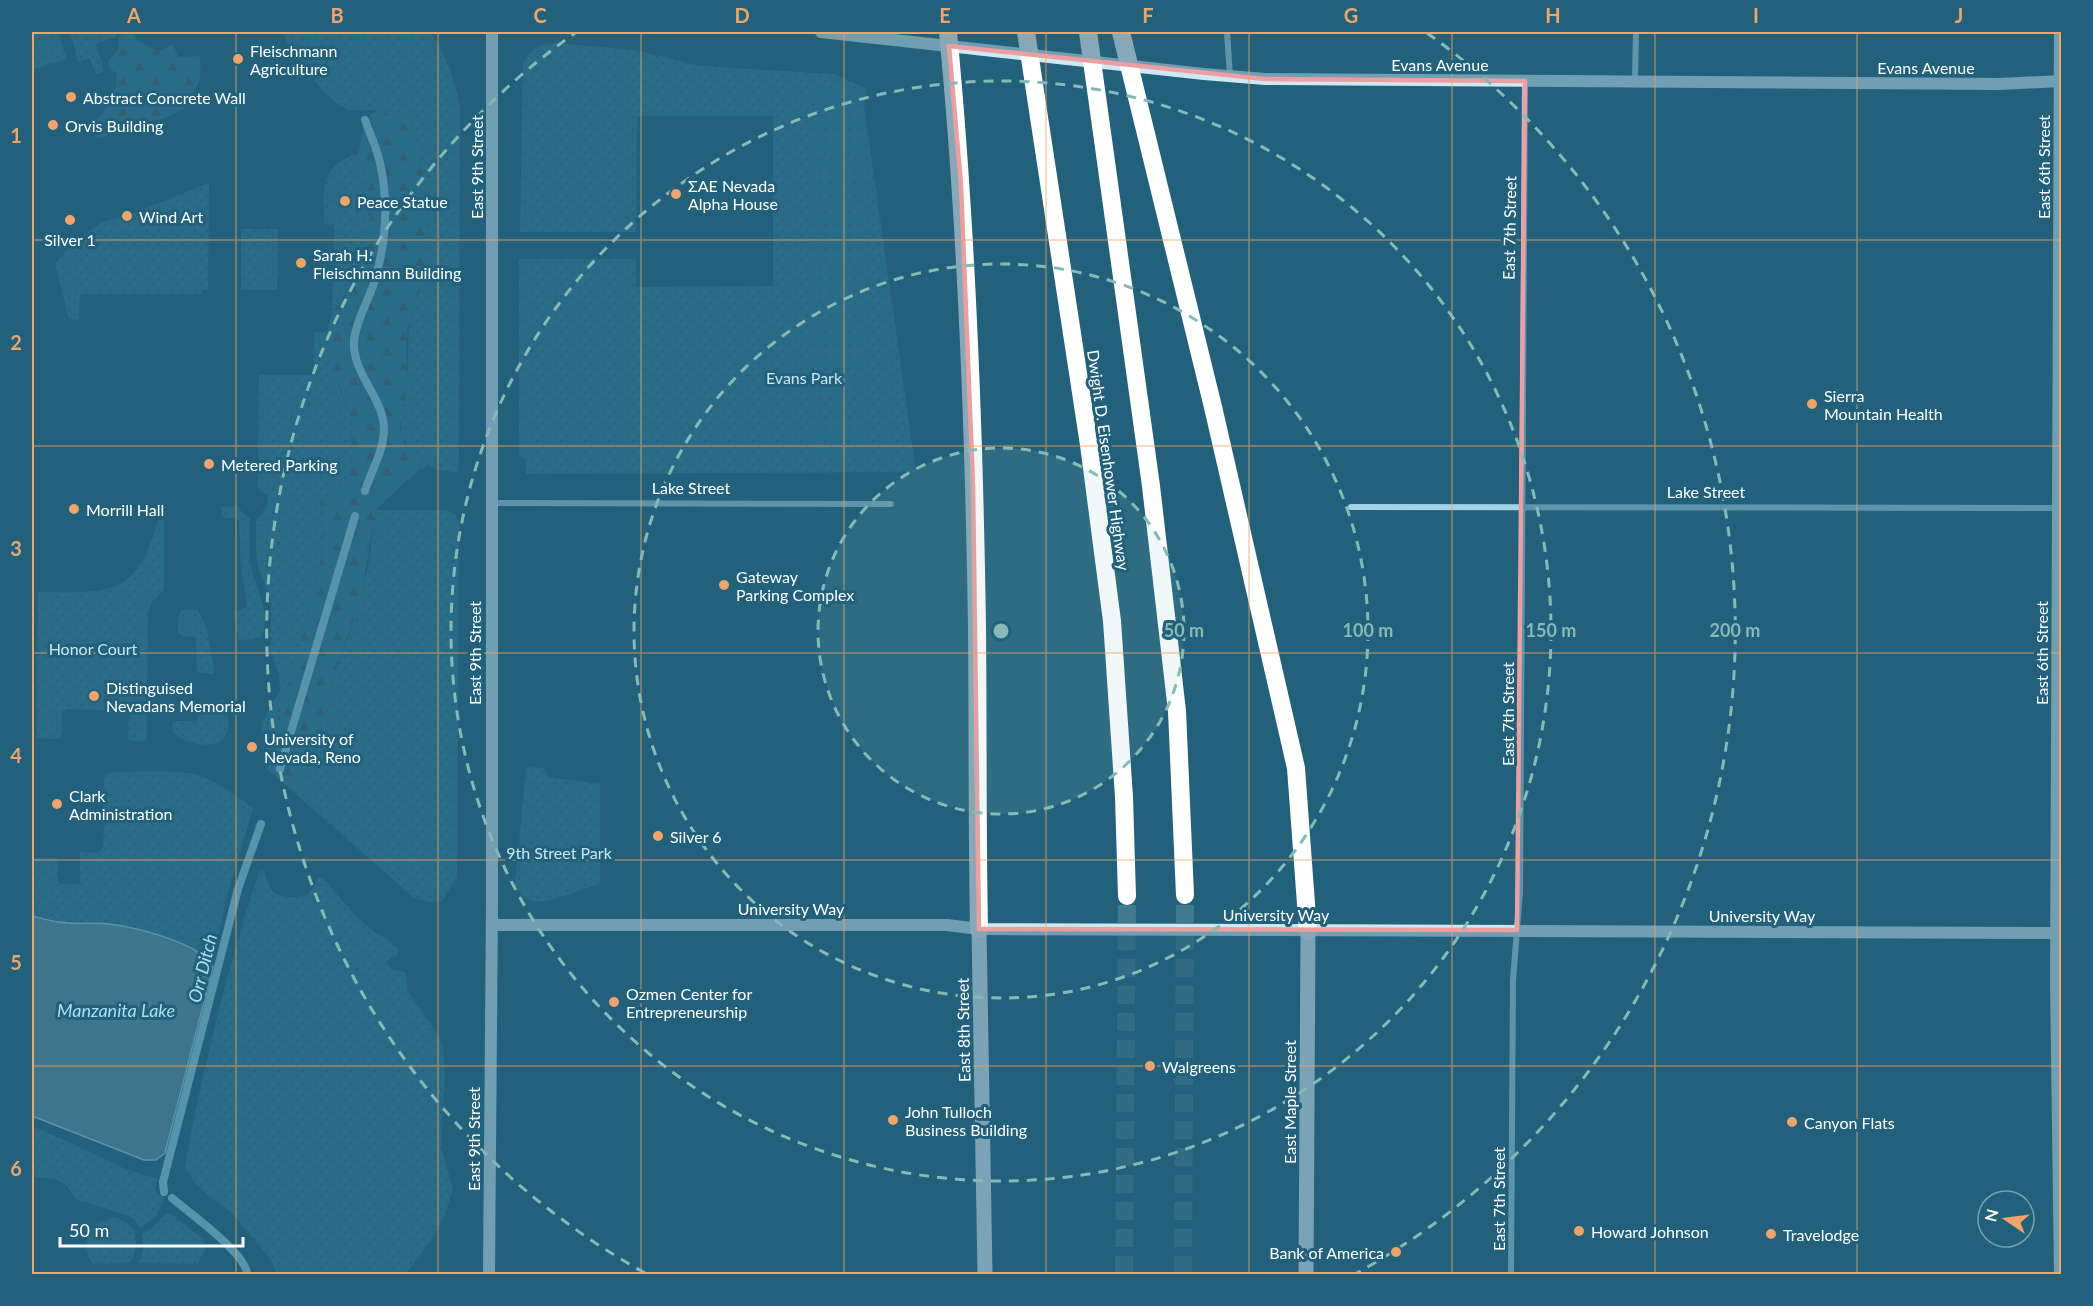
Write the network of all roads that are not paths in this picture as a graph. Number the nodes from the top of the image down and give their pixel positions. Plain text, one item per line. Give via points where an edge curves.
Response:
1 (492, 32) edge
2 (821, 32) edge
3 (948, 32) edge
4 (1026, 32) edge
5 (1089, 32) edge
6 (1121, 32) edge
7 (1227, 32) edge
8 (1636, 32) edge
9 (2060, 32) edge
10 (1230, 77) junction
11 (1525, 81) junction
12 (2061, 81) edge
13 (1635, 82) junction
14 (491, 503) junction
15 (891, 504) dead end
16 (1351, 507) dead end
17 (1522, 507) junction
18 (2060, 508) edge
19 (1127, 896) tunnel mouth
20 (1185, 896) tunnel mouth
21 (492, 925) junction
22 (979, 930) junction
23 (1517, 930) junction
24 (1308, 931) junction
25 (2059, 933) edge
26 (489, 1275) edge
27 (985, 1275) edge
28 (1306, 1275) edge
29 (1511, 1275) edge
30 (2060, 1275) edge

1 - 14 street, East 9th Street
2 - 10 street, Evans Avenue
3 - 22 highway via 962,185 972,462
4 - 19 highway, Dwight D. Eisenhower Highway via 1112,621
5 - 20 highway via 1151,486 1177,711
6 - 24 highway via 1296,768
7 - 10 street
8 - 13 street
9 - 12 street, East 6th Street
10 - 11 street, Evans Avenue
11 - 13 street, Evans Avenue
11 - 17 street, East 7th Street
12 - 13 street, Evans Avenue
12 - 18 street, East 6th Street
14 - 15 street, Lake Street
14 - 21 street, East 9th Street
16 - 17 street, Lake Street
17 - 18 street, Lake Street
17 - 23 street, East 7th Street
18 - 25 street, East 6th Street
21 - 22 street, University Way via 947,925
21 - 26 street, East 9th Street
22 - 24 street, University Way
22 - 27 main road, East 8th Street
23 - 24 street, University Way
23 - 25 street, University Way
23 - 29 street, East 7th Street via 1513,980
24 - 28 main road, East Maple Street
25 - 30 street, East 6th Street

